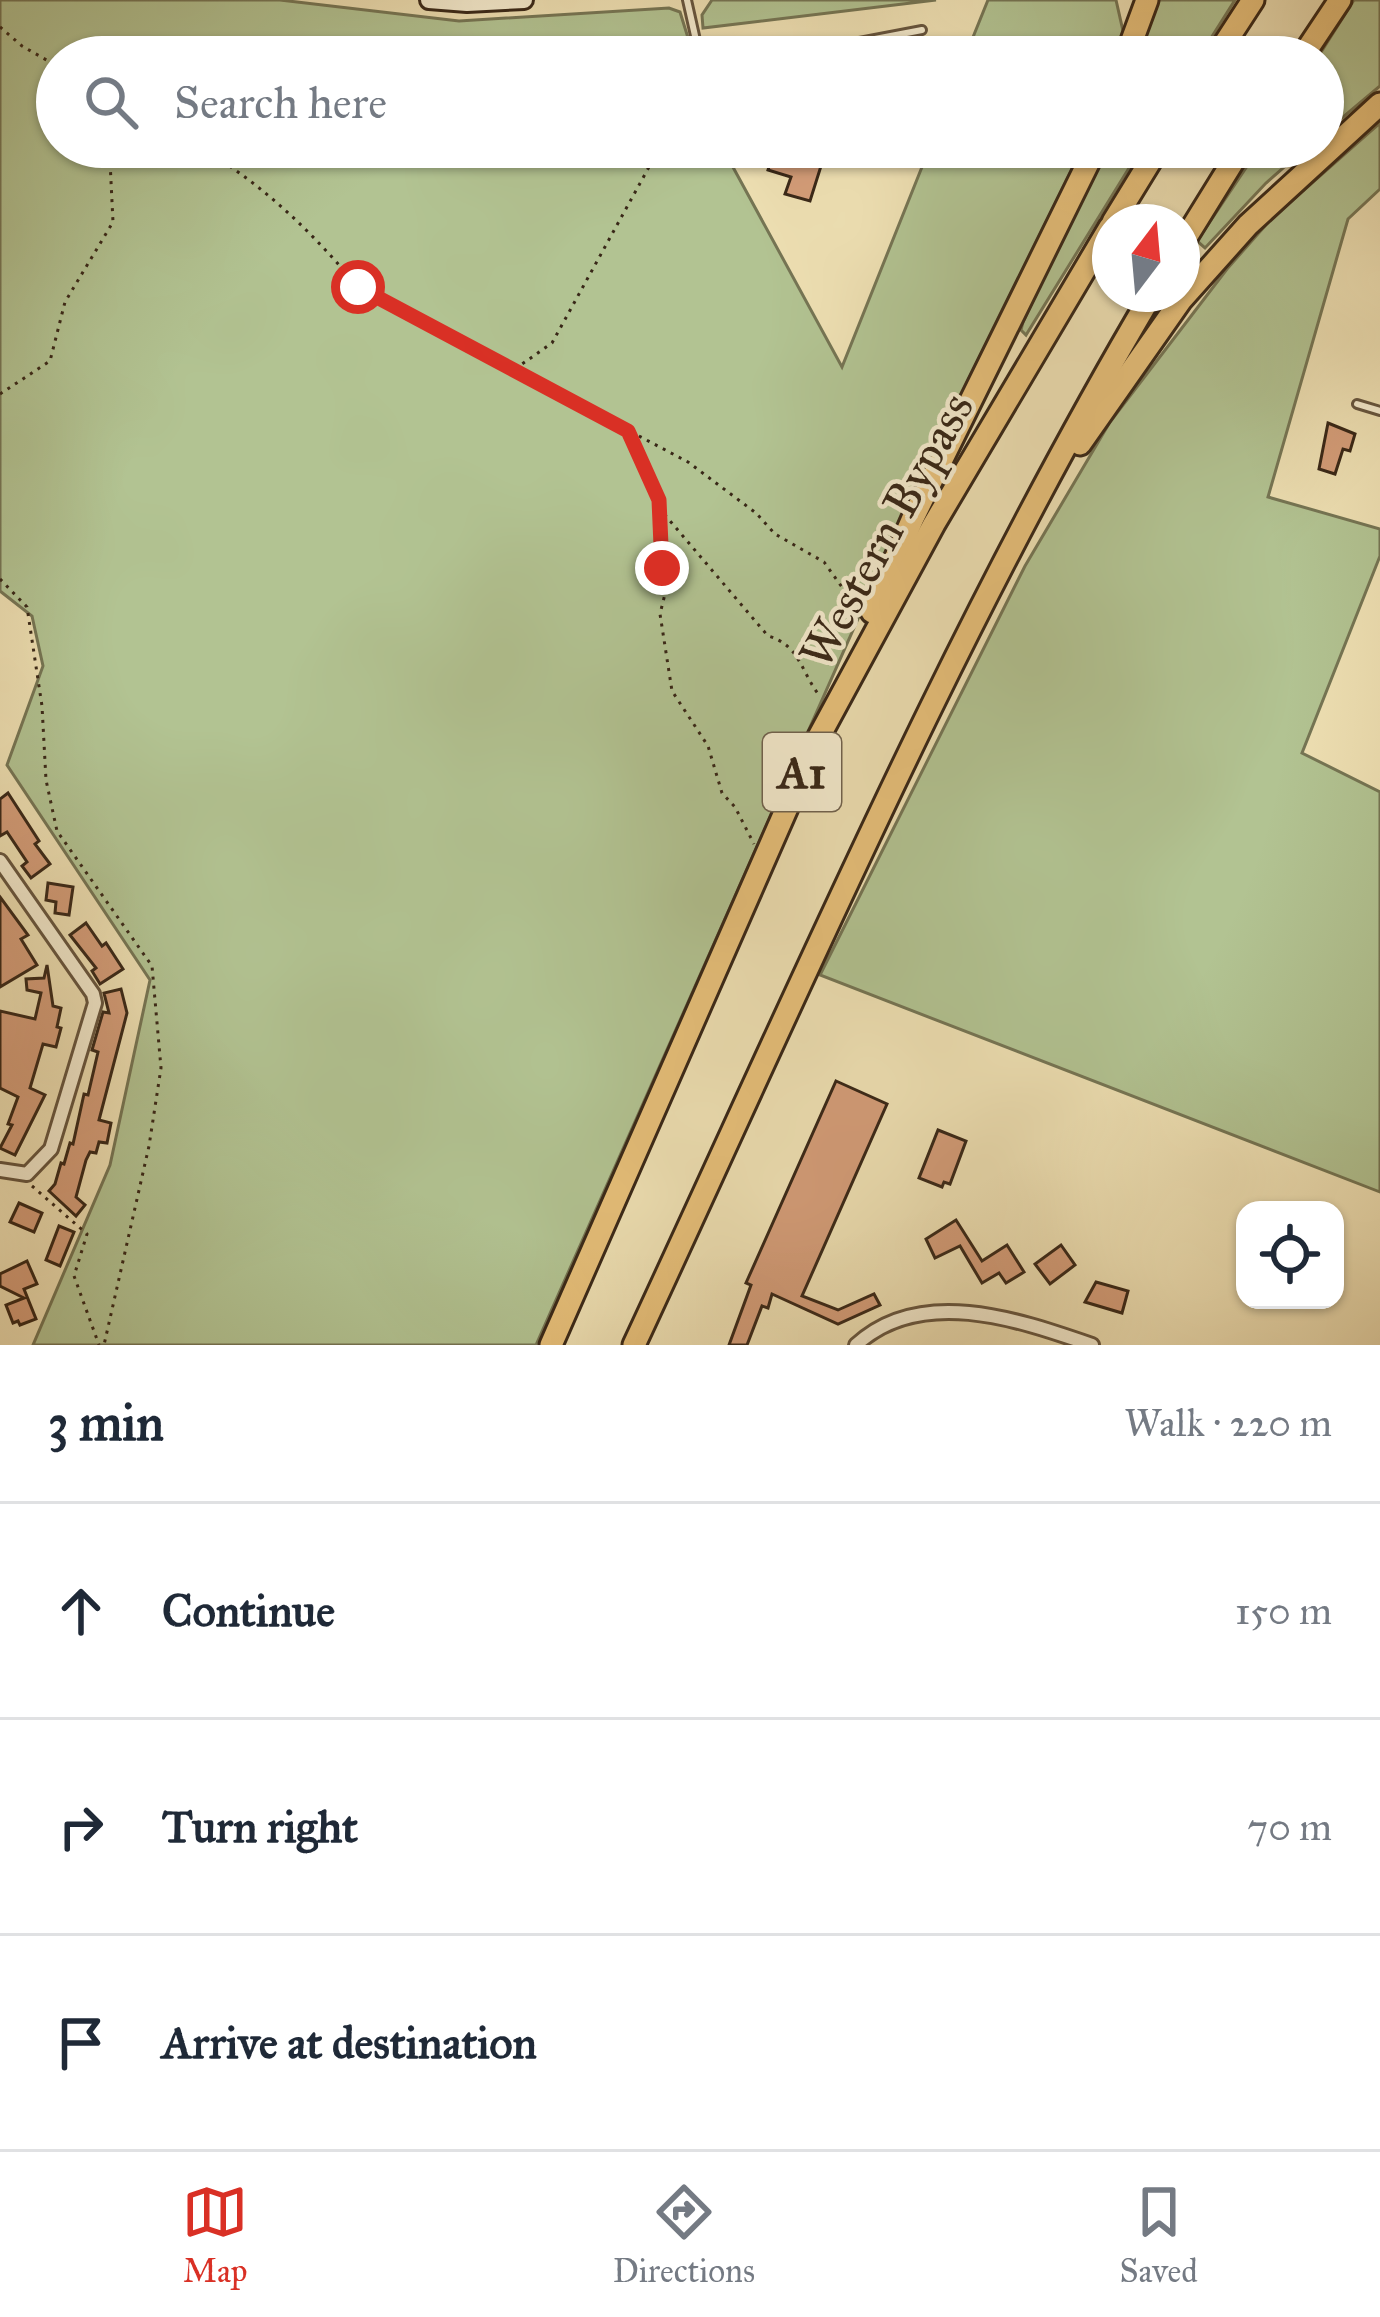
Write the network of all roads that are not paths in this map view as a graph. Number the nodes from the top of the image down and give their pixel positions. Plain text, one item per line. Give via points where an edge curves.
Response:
1 (429, 0) edge
2 (524, 0) edge
3 (687, 0) edge
4 (1127, 0) edge
5 (1147, 0) edge
6 (1253, 0) edge
7 (1340, 0) edge
8 (922, 30) dead end
9 (695, 36) edge
10 (891, 36) edge
11 (1129, 36) edge
12 (1134, 36) edge
13 (1230, 36) edge
14 (1316, 36) edge
15 (1380, 104) edge
16 (1344, 137) edge
17 (1086, 168) edge
18 (1146, 168) edge
19 (1229, 168) edge
20 (1310, 168) edge
21 (1125, 204) edge
22 (1200, 215) edge
23 (1092, 259) edge
24 (1142, 312) edge
25 (1357, 404) dead end
26 (1380, 411) edge
27 (1014, 540) junction
28 (814, 744) junction
29 (0, 861) edge
30 (0, 1170) edge
31 (551, 1345) edge
32 (634, 1345) edge
33 (856, 1345) edge
34 (1092, 1345) edge

1 - 2 main road
3 - 9 lane
4 - 11 highway
5 - 12 highway
6 - 13 highway
7 - 14 highway
8 - 10 lane
15 - 16 highway
17 - 28 highway via 913,518
18 - 21 highway, Western Bypass / A1
19 - 22 highway
20 - 27 highway via 1181,300
23 - 28 highway, Western Bypass / A1
24 - 27 highway, A1
25 - 26 lane
27 - 32 highway, A1
28 - 31 highway, Western Bypass / A1
29 - 30 street via 95,1003 51,1149 20,1175
33 - 34 street via 905,1317 944,1311

